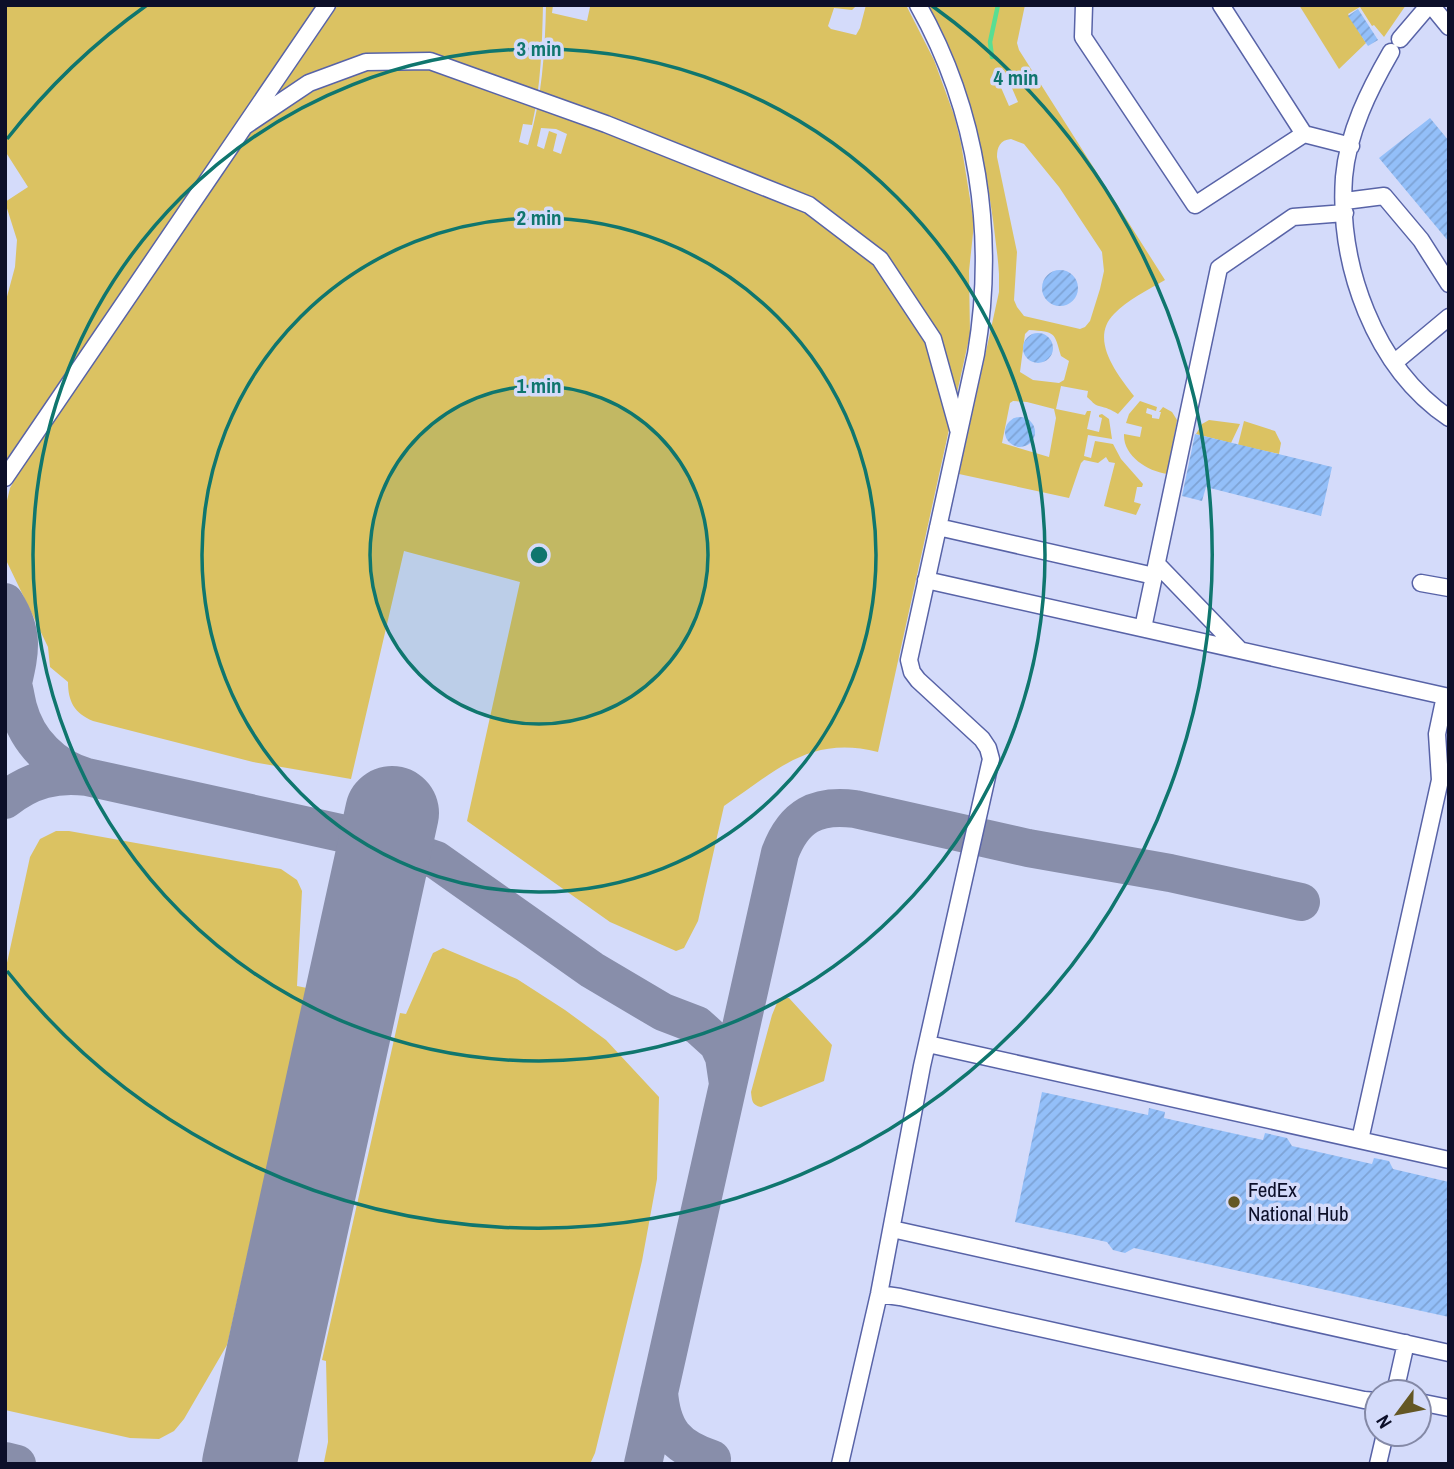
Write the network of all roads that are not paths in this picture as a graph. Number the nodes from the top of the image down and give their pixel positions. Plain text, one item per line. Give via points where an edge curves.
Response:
1 (327, 5) edge
2 (918, 5) edge
3 (1084, 5) edge
4 (1221, 5) edge
5 (1430, 5) edge
6 (1449, 27) edge
7 (245, 127) junction
8 (1304, 134) junction
9 (1351, 146) junction
10 (1345, 207) junction
11 (1449, 284) edge
12 (1443, 322) edge
13 (1449, 340) edge
14 (1395, 362) junction
15 (1449, 418) edge
16 (959, 433) junction
17 (5, 478) edge
18 (938, 527) junction
19 (1155, 570) junction
20 (926, 580) junction
21 (1421, 583) dead end
22 (1449, 588) edge
23 (1143, 628) junction
24 (1240, 650) junction
25 (1447, 697) edge
26 (928, 1044) junction
27 (1360, 1140) junction
28 (1449, 1160) edge
29 (892, 1229) junction
30 (879, 1294) junction
31 (1406, 1343) junction
32 (1449, 1353) edge
33 (1398, 1378) edge
34 (1363, 1400) edge
35 (840, 1464) edge

1 - 7 street
2 - 16 street via 948,68 964,116 982,214 982,307
3 - 8 street via 1083,37 1195,205
4 - 8 street
5 - 6 street
5 - 9 street via 1396,46 1366,99
7 - 16 street via 309,83 366,62 430,61 606,124 808,205 888,270 933,339
7 - 17 street
8 - 9 street
9 - 10 street via 1344,176
10 - 11 street via 1384,196
10 - 14 street via 1350,261 1364,306
10 - 19 street via 1293,217 1219,268
12 - 13 street
12 - 14 street
14 - 15 street
16 - 18 street
18 - 19 street
18 - 20 street
19 - 23 street
19 - 24 street
20 - 23 street
20 - 26 street via 910,667 918,680 982,739 991,759
21 - 22 street
23 - 24 street
24 - 25 street
25 - 27 street via 1437,734 1440,780
26 - 27 street
26 - 29 street
27 - 28 street
29 - 30 street
29 - 31 street
30 - 34 street
30 - 35 street
31 - 32 street
31 - 33 street

